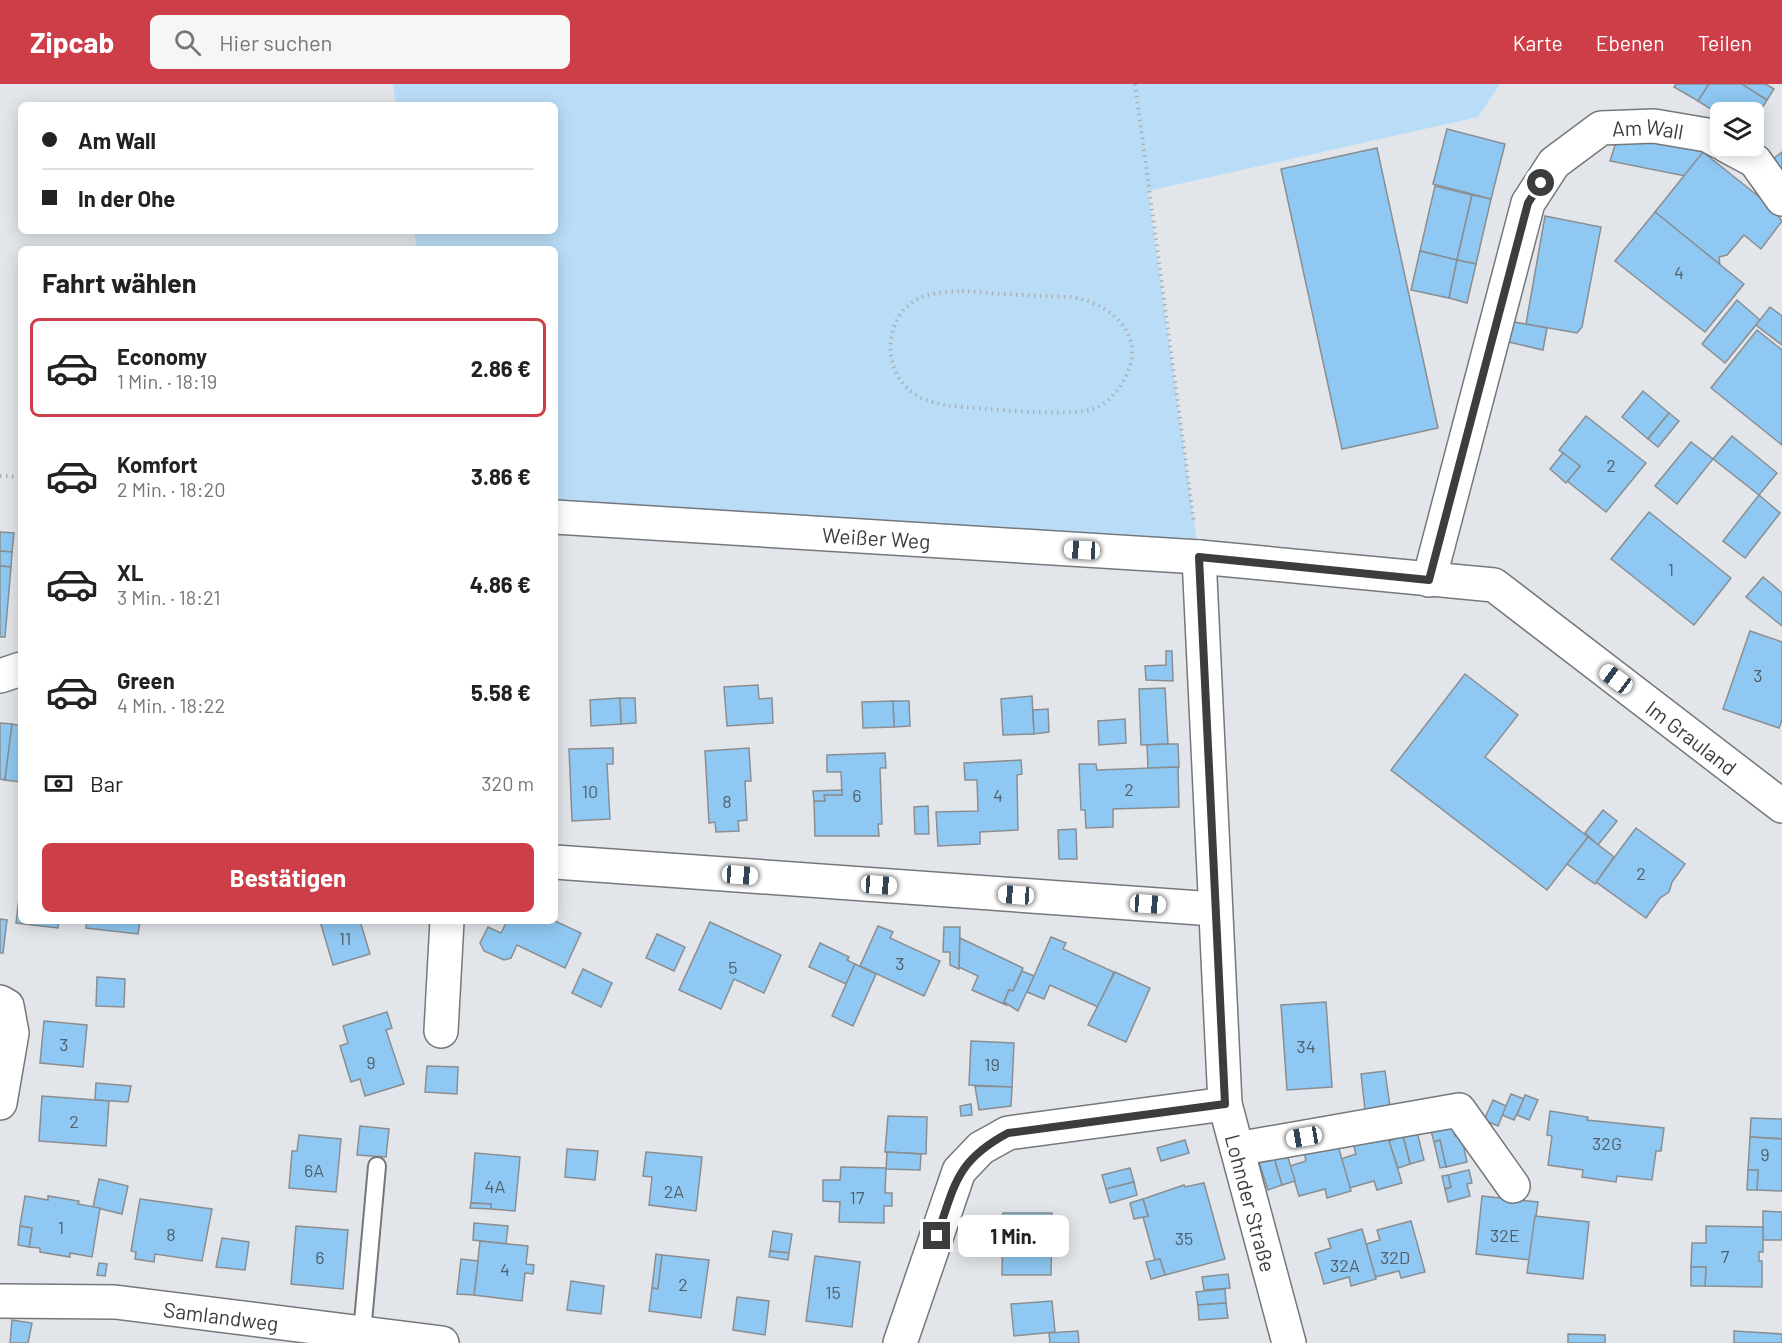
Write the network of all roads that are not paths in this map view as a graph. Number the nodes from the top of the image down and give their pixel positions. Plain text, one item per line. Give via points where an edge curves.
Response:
1 (1710, 137) edge
2 (1746, 156) edge
3 (1782, 199) edge
4 (558, 517) edge
5 (1199, 557) junction
6 (1429, 580) junction
7 (18, 670) edge
8 (0, 676) edge
9 (1782, 806) edge
10 (558, 862) edge
11 (1214, 909) junction
12 (447, 924) edge
13 (0, 1002) edge
14 (441, 1031) dead end
15 (0, 1103) edge
16 (1225, 1104) junction
17 (1237, 1149) junction
18 (377, 1166) dead end
19 (1513, 1186) dead end
20 (3, 1296) edge
21 (348, 1335) edge
22 (442, 1343) edge
23 (900, 1343) edge
24 (1289, 1343) edge

1 - 6 street, Am Wall via 1654,126 1601,128 1554,163 1528,203
2 - 3 street via 1755,161
4 - 5 street, Weißer Weg
5 - 6 street, Im Grauland
5 - 11 street, Lohnder Straße
6 - 9 street, Im Grauland via 1494,585
7 - 8 street
10 - 11 street
11 - 16 street, Lohnder Straße
12 - 14 street
13 - 15 street via 7,1006 12,1033
16 - 17 street, Lohnder Straße
16 - 23 street via 1008,1133 981,1148 959,1171
17 - 19 street via 1459,1110
17 - 24 street, Lohnder Straße
18 - 21 lane
20 - 21 street, Samlandweg via 115,1302
21 - 22 street, Samlandweg

